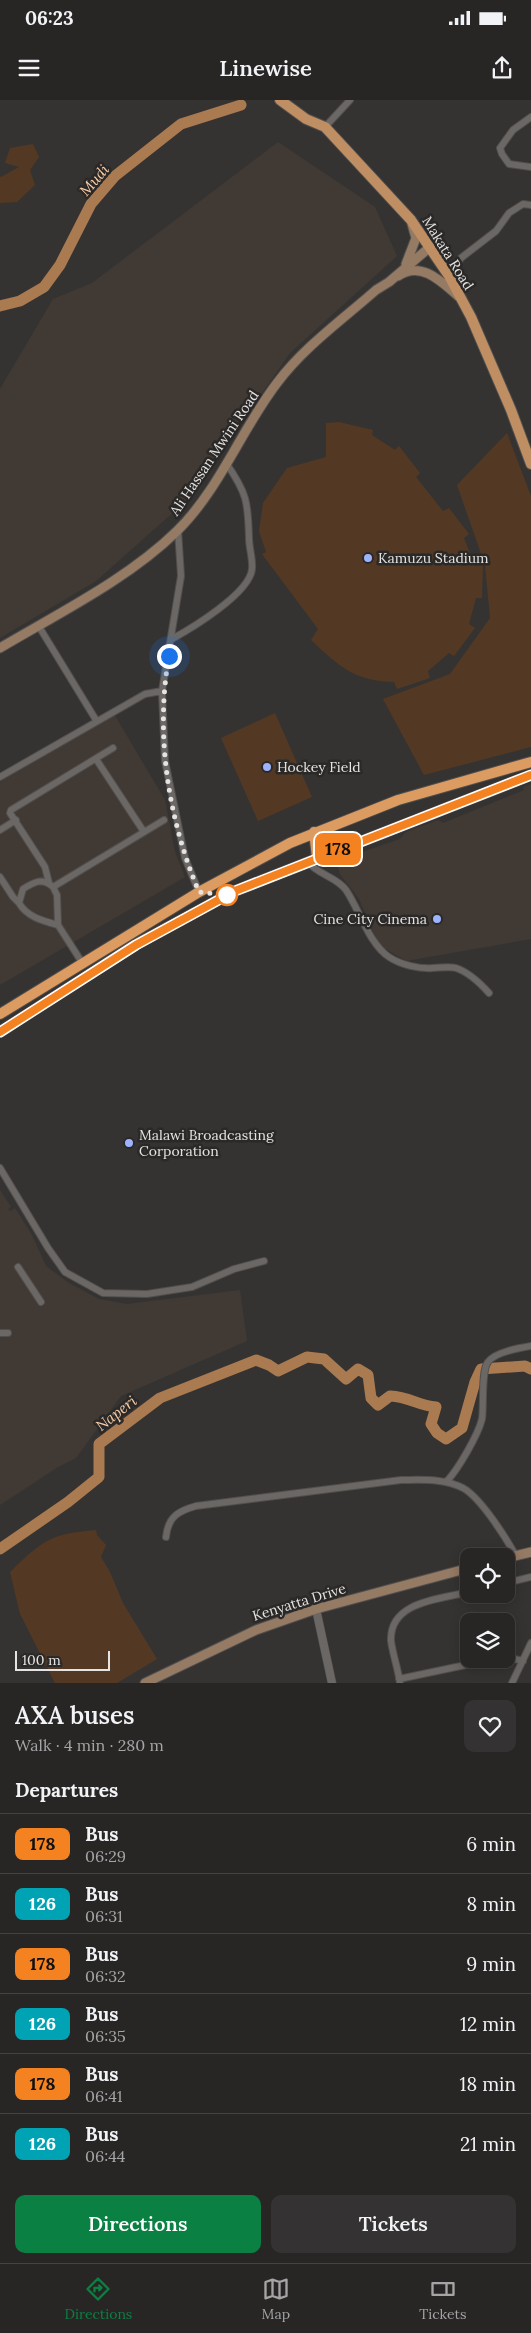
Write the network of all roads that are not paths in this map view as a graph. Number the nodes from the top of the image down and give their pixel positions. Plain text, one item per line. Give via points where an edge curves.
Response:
1 (280, 100) edge
2 (350, 100) edge
3 (531, 116) edge
4 (325, 127) junction
5 (531, 167) edge
6 (531, 204) edge
7 (411, 220) junction
8 (430, 247) junction
9 (403, 268) junction
10 (449, 276) junction
11 (389, 282) junction
12 (460, 298) junction
13 (226, 463) junction
14 (531, 464) edge
15 (178, 530) junction
16 (38, 625) junction
17 (172, 639) junction
18 (0, 648) edge
19 (162, 692) junction
20 (96, 720) junction
21 (113, 748) dead end
22 (96, 759) junction
23 (531, 762) edge
24 (531, 775) edge
25 (0, 777) edge
26 (16, 820) junction
27 (164, 820) dead end
28 (0, 830) edge
29 (144, 832) junction
30 (314, 832) junction
31 (317, 857) junction
32 (306, 861) junction
33 (0, 877) edge
34 (52, 885) junction
35 (2, 886) edge
36 (199, 892) junction
37 (19, 903) junction
38 (58, 926) junction
39 (83, 964) junction
40 (489, 993) dead end
41 (0, 1014) edge
42 (0, 1032) edge
43 (0, 1168) edge
44 (264, 1261) dead end
45 (18, 1267) dead end
46 (41, 1302) dead end
47 (0, 1333) edge
48 (8, 1333) dead end
49 (531, 1346) edge
50 (446, 1482) junction
51 (166, 1537) dead end
52 (531, 1552) edge
53 (516, 1556) joint
54 (460, 1570) edge
55 (531, 1577) edge
56 (515, 1581) edge
57 (460, 1594) edge
58 (316, 1609) junction
59 (531, 1644) edge
60 (515, 1660) edge
61 (523, 1661) junction
62 (460, 1667) edge
63 (399, 1681) edge
64 (145, 1683) edge
65 (332, 1683) edge
66 (512, 1683) edge

1 - 4 main road, Makata Road via 306,119
2 - 4 street
3 - 5 street via 513,130 500,148 509,164
4 - 7 main road, Makata Road
6 - 10 street via 523,204 509,213 496,231 461,258
7 - 8 main road, Makata Road
7 - 9 main road via 416,238
8 - 9 main road, Ali Hassan Mwini Road
8 - 10 main road, Makata Road
9 - 11 main road, Ali Hassan Mwini Road
10 - 12 main road, Makata Road
11 - 12 main road via 404,273 427,272
11 - 13 main road, Ali Hassan Mwini Road via 300,357 277,384
12 - 14 main road, Makata Road via 486,351
13 - 15 main road, Ali Hassan Mwini Road
13 - 17 street via 243,487 249,510 252,570 239,591 210,616
15 - 16 main road, Ali Hassan Mwini Road via 106,586
15 - 17 street via 181,576
16 - 18 main road, Ali Hassan Mwini Road
16 - 20 street
17 - 19 street
19 - 20 street via 145,694
19 - 36 street via 165,761 185,858
20 - 25 street
21 - 22 street
22 - 26 street via 12,808 10,813
22 - 29 street
23 - 30 highway via 398,800
24 - 31 highway
26 - 28 street
26 - 34 street via 45,867
27 - 29 street
29 - 34 street
30 - 31 highway
30 - 36 highway
31 - 32 highway
32 - 40 street via 344,888 389,958 428,968 454,967
32 - 42 highway via 235,891 169,925
33 - 35 street
34 - 37 street via 35,882 24,889
34 - 38 street via 57,895
35 - 37 street
36 - 39 highway
37 - 38 street via 29,914
38 - 39 street
39 - 41 highway
43 - 44 street via 65,1272 103,1293 147,1294 192,1287 234,1268
45 - 46 street
47 - 48 street
49 - 50 street via 503,1353 488,1361 484,1370 479,1430 456,1472
50 - 51 street via 402,1480 196,1506 178,1511 167,1524
50 - 53 street via 465,1489 484,1508
52 - 53 main road
54 - 58 main road, Kenyatta Drive
55 - 56 street
57 - 63 street via 416,1605 398,1617 393,1626 392,1641
58 - 64 main road, Kenyatta Drive via 256,1630
58 - 65 street
59 - 61 street
60 - 61 street
61 - 66 street
62 - 63 street

